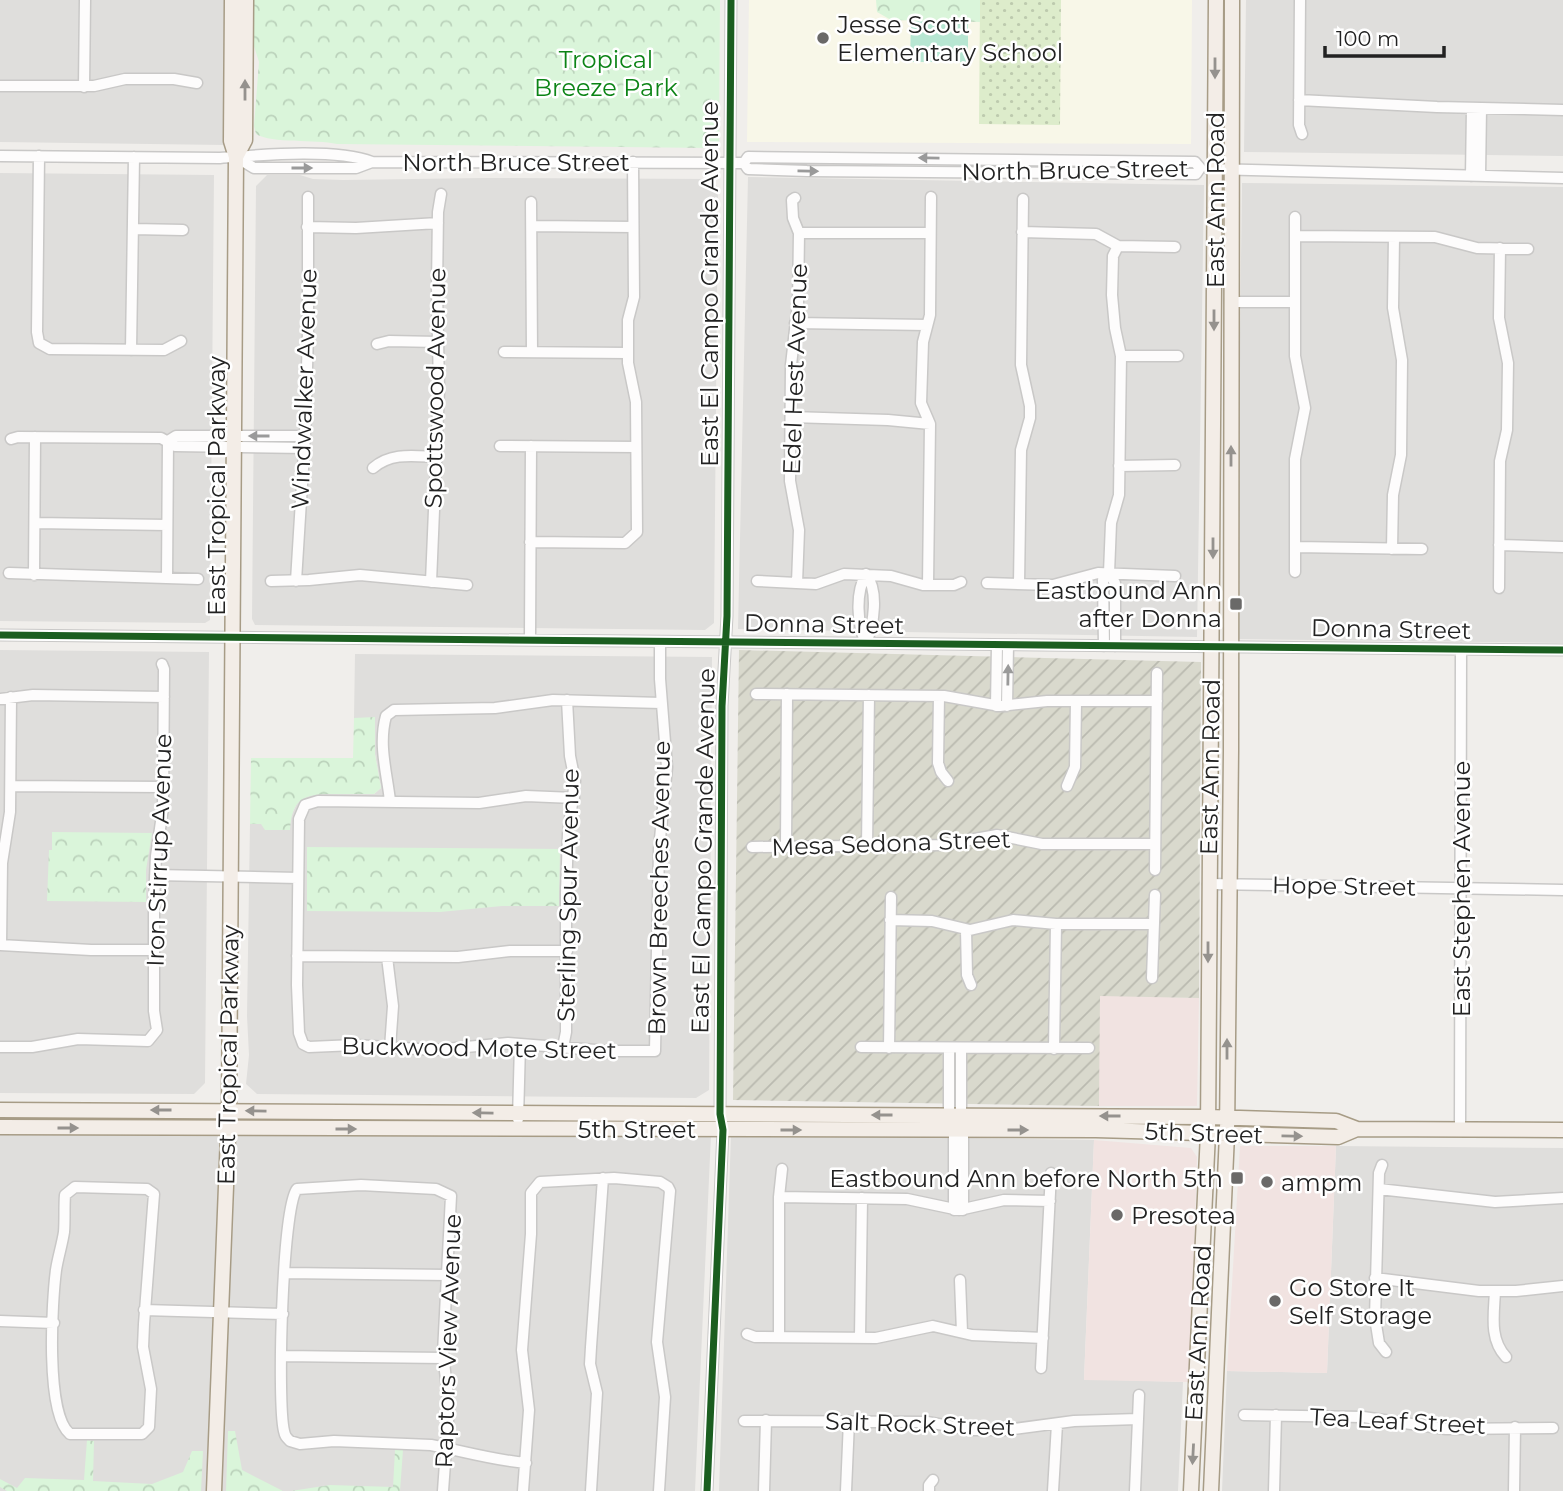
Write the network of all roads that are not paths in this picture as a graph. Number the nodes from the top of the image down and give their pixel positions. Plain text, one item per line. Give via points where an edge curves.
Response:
1 (85, 0) edge
2 (232, 0) edge
3 (246, 0) edge
4 (731, 0) edge
5 (1216, 0) edge
6 (1232, 0) edge
7 (1300, 0) edge
8 (197, 83) dead end
9 (0, 86) edge
10 (85, 87) junction
11 (1299, 100) junction
12 (1476, 108) junction
13 (1563, 110) edge
14 (1302, 134) dead end
15 (0, 156) edge
16 (39, 156) junction
17 (236, 157) junction
18 (134, 158) junction
19 (633, 162) junction
20 (729, 162) junction
21 (744, 163) junction
22 (1209, 169) junction
23 (1232, 170) junction
24 (1475, 176) junction
25 (1563, 178) edge
26 (440, 194) dead end
27 (308, 197) dead end
28 (931, 197) dead end
29 (794, 198) dead end
30 (1023, 199) dead end
31 (531, 202) dead end
32 (1295, 217) dead end
33 (438, 223) junction
34 (532, 226) junction
35 (307, 227) junction
36 (633, 227) junction
37 (134, 229) junction
38 (183, 230) dead end
39 (1022, 232) junction
40 (799, 233) junction
41 (930, 233) junction
42 (1296, 236) junction
43 (1394, 237) junction
44 (1118, 246) junction
45 (1175, 247) dead end
46 (1500, 248) junction
47 (1528, 249) dead end
48 (1230, 302) junction
49 (1295, 302) junction
50 (795, 323) junction
51 (927, 325) junction
52 (181, 341) dead end
53 (438, 342) junction
54 (377, 344) dead end
55 (131, 350) junction
56 (504, 352) dead end
57 (532, 352) junction
58 (628, 353) junction
59 (1121, 356) junction
60 (1178, 356) dead end
61 (791, 417) junction
62 (930, 424) junction
63 (35, 437) junction
64 (11, 439) dead end
65 (169, 441) junction
66 (235, 442) junction
67 (305, 442) junction
68 (500, 446) dead end
69 (531, 446) junction
70 (636, 447) junction
71 (437, 457) junction
72 (1119, 466) junction
73 (1175, 466) dead end
74 (373, 468) dead end
75 (35, 523) junction
76 (167, 525) junction
77 (530, 542) junction
78 (1499, 545) junction
79 (1295, 547) junction
80 (1563, 547) edge
81 (1392, 549) junction
82 (1422, 550) dead end
83 (1295, 572) dead end
84 (9, 573) dead end
85 (1109, 573) junction
86 (866, 574) junction
87 (34, 575) junction
88 (1175, 576) dead end
89 (167, 578) junction
90 (198, 579) dead end
91 (271, 581) dead end
92 (296, 581) junction
93 (757, 581) dead end
94 (431, 582) junction
95 (961, 582) dead end
96 (797, 583) junction
97 (987, 583) dead end
98 (1019, 584) junction
99 (467, 585) dead end
100 (928, 585) junction
101 (1499, 588) dead end
102 (0, 635) edge
103 (234, 636) junction
104 (530, 638) junction
105 (660, 642) junction
106 (725, 642) junction
107 (866, 643) junction
108 (1002, 645) junction
109 (1110, 646) junction
110 (1212, 646) junction
111 (1231, 647) junction
112 (1461, 649) junction
113 (1563, 650) edge
114 (162, 664) dead end
115 (1157, 673) dead end
116 (756, 694) dead end
117 (787, 694) junction
118 (869, 695) junction
119 (939, 696) junction
120 (6, 698) edge
121 (164, 698) junction
122 (567, 701) junction
123 (1076, 701) junction
124 (1157, 701) junction
125 (661, 703) junction
126 (1001, 706) junction
127 (948, 781) dead end
128 (11, 786) junction
129 (1067, 786) dead end
130 (163, 787) junction
131 (574, 798) junction
132 (390, 801) junction
133 (1156, 844) junction
134 (786, 846) junction
135 (867, 846) junction
136 (752, 847) dead end
137 (1155, 870) dead end
138 (155, 875) junction
139 (231, 876) junction
140 (298, 877) junction
141 (1208, 884) junction
142 (1230, 884) junction
143 (1462, 888) junction
144 (1563, 890) edge
145 (1155, 895) dead end
146 (891, 897) dead end
147 (890, 920) junction
148 (1056, 924) junction
149 (1154, 924) junction
150 (965, 930) junction
151 (1, 945) edge
152 (154, 950) junction
153 (567, 951) junction
154 (297, 956) junction
155 (387, 957) junction
156 (1153, 978) dead end
157 (971, 985) dead end
158 (520, 1044) junction
159 (861, 1046) dead end
160 (0, 1047) edge
161 (563, 1047) junction
162 (390, 1048) junction
163 (889, 1048) junction
164 (1089, 1048) dead end
165 (955, 1049) junction
166 (1054, 1049) junction
167 (655, 1051) joint
168 (0, 1110) edge
169 (229, 1110) junction
170 (518, 1114) junction
171 (720, 1114) junction
172 (1208, 1117) junction
173 (1227, 1118) junction
174 (957, 1123) junction
175 (0, 1127) edge
176 (229, 1129) junction
177 (517, 1129) junction
178 (1357, 1129) junction
179 (1460, 1129) junction
180 (723, 1130) junction
181 (1563, 1130) edge
182 (1208, 1133) junction
183 (1227, 1134) junction
184 (1382, 1165) dead end
185 (782, 1169) dead end
186 (1051, 1173) dead end
187 (603, 1178) junction
188 (1379, 1189) junction
189 (779, 1197) junction
190 (862, 1198) junction
191 (1563, 1198) edge
192 (1050, 1201) junction
193 (959, 1210) junction
194 (285, 1273) junction
195 (448, 1275) junction
196 (1375, 1278) junction
197 (960, 1280) dead end
198 (1563, 1286) edge
199 (1495, 1291) junction
200 (144, 1310) junction
201 (221, 1313) junction
202 (284, 1314) junction
203 (0, 1321) edge
204 (54, 1323) junction
205 (962, 1332) junction
206 (747, 1335) dead end
207 (779, 1337) junction
208 (860, 1337) junction
209 (1043, 1338) junction
210 (1386, 1352) dead end
211 (282, 1356) junction
212 (1506, 1357) dead end
213 (443, 1358) junction
214 (1041, 1368) dead end
215 (1196, 1369) junction
216 (1139, 1395) dead end
217 (1244, 1415) dead end
218 (1276, 1415) junction
219 (1138, 1419) junction
220 (766, 1420) junction
221 (744, 1421) dead end
222 (849, 1421) junction
223 (1214, 1423) junction
224 (1057, 1424) junction
225 (1516, 1427) junction
226 (1553, 1428) dead end
227 (447, 1448) junction
228 (526, 1463) junction
229 (214, 1491) edge
230 (443, 1491) edge
231 (523, 1491) edge
232 (592, 1491) edge
233 (659, 1491) edge
234 (707, 1491) edge
235 (764, 1491) edge
236 (846, 1491) edge
237 (1054, 1491) edge
238 (1135, 1491) edge
239 (1191, 1491) edge
240 (1210, 1491) edge
241 (1274, 1491) edge
242 (1514, 1491) edge

1 - 10 street
2 - 17 main road, East Tropical Parkway via 231,141
17 -> 3 main road, East Tropical Parkway via 245,140
4 - 20 street, East El Campo Grande Avenue
5 -> 22 main road, East Ann Road
6 - 23 main road, East Ann Road
7 - 11 street
8 - 10 street via 125,79
9 - 10 street
11 - 12 street
11 - 14 street
12 - 13 street
12 - 24 street
15 - 16 street, North Bruce Street
16 - 18 street, North Bruce Street
16 - 55 street via 39,344 50,349
17 - 18 street, North Bruce Street
17 - 19 street, North Bruce Street via 254,168 356,168 372,162
17 - 66 main road, East Tropical Parkway
18 - 37 street
19 - 20 street, North Bruce Street
19 - 36 street
20 - 21 street, North Bruce Street
20 - 106 street, East El Campo Grande Avenue
21 -> 21 street, North Bruce Street via 748,169 820,171 1196,174 1200,168 1195,162 847,157 748,157
22 - 23 street, North Bruce Street
22 -> 110 main road, East Ann Road
23 - 24 street, North Bruce Street
23 - 48 main road, East Ann Road
24 - 25 street, North Bruce Street
26 - 33 street, Spottswood Avenue
27 - 35 street, Windwalker Avenue
28 - 41 street
29 - 40 street, Edel Hest Avenue via 793,218
30 - 39 street
31 - 34 street
32 - 42 street
33 - 35 street
33 - 53 street, Spottswood Avenue
34 - 36 street
34 - 57 street
35 - 67 street, Windwalker Avenue
36 - 58 street via 634,298 628,320
37 - 38 street
37 - 55 street
39 - 44 street via 1096,234
39 - 98 street via 1021,365 1030,418 1021,450
40 - 41 street
40 - 50 street, Edel Hest Avenue
41 - 51 street
42 - 43 street
42 - 49 street
43 - 46 street via 1435,237 1478,248
43 - 81 street via 1393,308 1402,360 1401,455 1393,495
44 - 45 street
44 - 59 street via 1112,295
46 - 47 street
46 - 78 street via 1499,318 1508,375
48 - 49 street
111 -> 48 main road, East Ann Road
49 - 79 street via 1295,356 1305,408 1295,459
50 - 51 street
50 - 61 street, Edel Hest Avenue
51 - 62 street via 921,403
52 - 55 street via 164,350
53 - 54 street
53 - 71 street, Spottswood Avenue
56 - 57 street
57 - 58 street
58 - 70 street via 636,402
59 - 60 street
59 - 72 street
61 - 62 street
61 - 96 street, Edel Hest Avenue via 790,481 799,530
62 - 100 street
63 - 64 street
63 - 65 street
63 - 75 street
65 - 66 street via 176,436
65 - 76 street
66 - 67 street
66 - 103 main road, East Tropical Parkway
67 - 92 street, Windwalker Avenue
68 - 69 street
69 - 70 street
69 - 77 street
70 - 77 street via 637,532 633,537 625,544
71 - 74 street via 396,456
71 - 94 street, Spottswood Avenue
72 - 73 street
72 - 85 street
75 - 76 street
75 - 87 street
76 - 89 street
77 - 104 street
78 - 80 street
78 - 101 street
79 - 81 street
79 - 83 street
81 - 82 street
84 - 87 street
85 - 88 street
85 - 98 street via 1053,584
85 - 109 street via 1103,579
86 - 96 street
86 - 100 street
86 - 107 street via 873,587 872,629
87 - 89 street
89 - 90 street
91 - 92 street
92 - 94 street via 360,575
93 - 96 street
94 - 99 street
95 - 100 street
97 - 98 street
102 - 103 street, Donna Street
103 - 104 street, Donna Street
103 - 139 main road, East Tropical Parkway
104 - 105 street, Donna Street
105 - 106 street, Donna Street
105 - 125 street, Brown Breeches Avenue
106 - 107 street, Donna Street
106 - 171 street, East El Campo Grande Avenue
107 - 108 street, Donna Street
108 - 109 street, Donna Street
108 - 126 street
109 - 110 street, Donna Street
110 - 111 street, Donna Street
110 - 141 main road, East Ann Road
111 - 112 street, Donna Street
111 - 142 main road, East Ann Road
112 - 113 street, Donna Street
112 - 143 street, East Stephen Avenue
114 - 121 street, Iron Stirrup Avenue
115 - 124 street
116 - 117 street
117 - 118 street
117 - 134 street
118 - 119 street
118 - 135 street
119 - 126 street
119 - 127 street via 938,763
120 - 121 street
120 - 128 street
121 - 130 street, Iron Stirrup Avenue
122 - 125 street
122 - 131 street, Sterling Spur Avenue
122 - 132 street via 480,709 400,708 390,713 384,723 382,750
123 - 124 street
123 - 126 street
123 - 129 street via 1075,767
124 - 133 street
125 - 167 street, Brown Breeches Avenue via 666,780 659,849
128 - 130 street
128 - 151 street via 2,863
130 - 138 street, Iron Stirrup Avenue
131 - 132 street
131 - 153 street, Sterling Spur Avenue via 568,834
132 - 140 street via 304,805 299,819
133 - 135 street, Mesa Sedona Street via 1042,844 997,835 950,845
133 - 137 street
134 - 135 street, Mesa Sedona Street
134 - 136 street, Mesa Sedona Street
138 - 139 street
138 - 152 street, Iron Stirrup Avenue
139 - 140 street
139 - 169 main road, East Tropical Parkway
140 - 154 street
141 - 142 street, Hope Street
141 -> 172 main road, East Ann Road
142 - 143 street, Hope Street
173 -> 142 main road, East Ann Road
143 - 144 street, Hope Street
143 - 179 street, East Stephen Avenue
145 - 149 street
146 - 147 street
147 - 150 street via 932,920
147 - 163 street
148 - 149 street
148 - 150 street via 1013,920
148 - 166 street
149 - 156 street
150 - 157 street
151 - 152 street
152 - 160 street, Iron Stirrup Avenue via 157,1030 148,1041 78,1039
153 - 155 street
153 - 161 street, Sterling Spur Avenue
154 - 155 street
154 - 162 street, Buckwood Mote Street via 303,1044
155 - 162 street via 393,1006
158 - 161 street, Buckwood Mote Street
158 - 162 street, Buckwood Mote Street
158 - 170 street
159 - 163 street
161 - 167 street, Buckwood Mote Street
163 - 165 street
164 - 166 street
165 - 166 street
165 - 174 street
169 -> 168 main road, 5th Street
170 -> 169 main road, 5th Street
169 - 176 main road, East Tropical Parkway
170 - 171 main road, 5th Street
170 - 177 street
174 -> 171 main road, 5th Street
171 - 180 street, East El Campo Grande Avenue
172 - 173 main road, 5th Street
172 -> 174 main road, 5th Street via 1009,1116
172 - 182 main road, East Ann Road
173 - 178 main road, 5th Street via 1336,1121
173 - 183 main road, East Ann Road
180 -> 174 main road, 5th Street via 910,1130
174 -> 182 main road, 5th Street
174 - 193 street
175 -> 176 main road, 5th Street
176 -> 177 main road, 5th Street
176 - 201 main road, East Tropical Parkway
177 - 180 main road, 5th Street
178 - 179 main road, 5th Street
183 -> 178 main road, 5th Street via 1338,1137
179 - 181 main road, 5th Street
180 - 234 street, East El Campo Grande Avenue
182 - 183 main road, 5th Street
182 - 215 main road, East Ann Road
183 - 223 main road, East Ann Road
184 - 188 street
185 - 189 street
186 - 192 street
187 - 228 street via 540,1182 531,1193 522,1350 529,1410
187 - 232 street via 590,1364 597,1393
187 - 233 street via 660,1182 668,1187 657,1342 665,1396
188 - 191 street via 1495,1202
188 - 196 street
189 - 190 street
189 - 207 street
190 - 193 street via 907,1199
190 - 208 street
192 - 193 street via 1004,1200
192 - 209 street
194 - 195 street
194 - 195 street, Raptors View Avenue via 294,1192 301,1187 361,1185 447,1192 452,1201
194 - 202 street
195 - 213 street, Raptors View Avenue
196 - 199 street
196 - 210 street via 1375,1326
197 - 205 street
198 - 199 street
199 - 212 street via 1494,1333
200 - 201 street
200 - 204 street via 143,1347 151,1389 149,1427 142,1434 66,1431 53,1386
200 - 204 street via 154,1194 147,1189 75,1187 64,1199
201 - 202 street
201 - 229 main road, East Tropical Parkway
202 - 211 street
203 - 204 street
205 - 208 street via 933,1326
205 - 209 street
206 - 207 street
207 - 208 street
209 - 214 street
211 - 213 street
211 - 227 street via 284,1431 289,1441
213 - 227 street, Raptors View Avenue via 449,1407
215 - 223 main road via 1207,1376
215 -> 239 main road, East Ann Road
216 - 219 street
217 - 218 street, Tea Leaf Street
218 - 225 street, Tea Leaf Street via 1383,1419 1436,1428
218 - 241 street
219 - 224 street, Salt Rock Street
219 - 238 street
220 - 221 street, Salt Rock Street
220 - 222 street, Salt Rock Street
220 - 235 street
222 - 224 street, Salt Rock Street via 927,1422 972,1430
222 - 236 street
223 - 240 main road, East Ann Road
224 - 237 street
225 - 226 street, Tea Leaf Street
225 - 242 street
227 - 228 street
227 - 230 street, Raptors View Avenue
228 - 231 street

